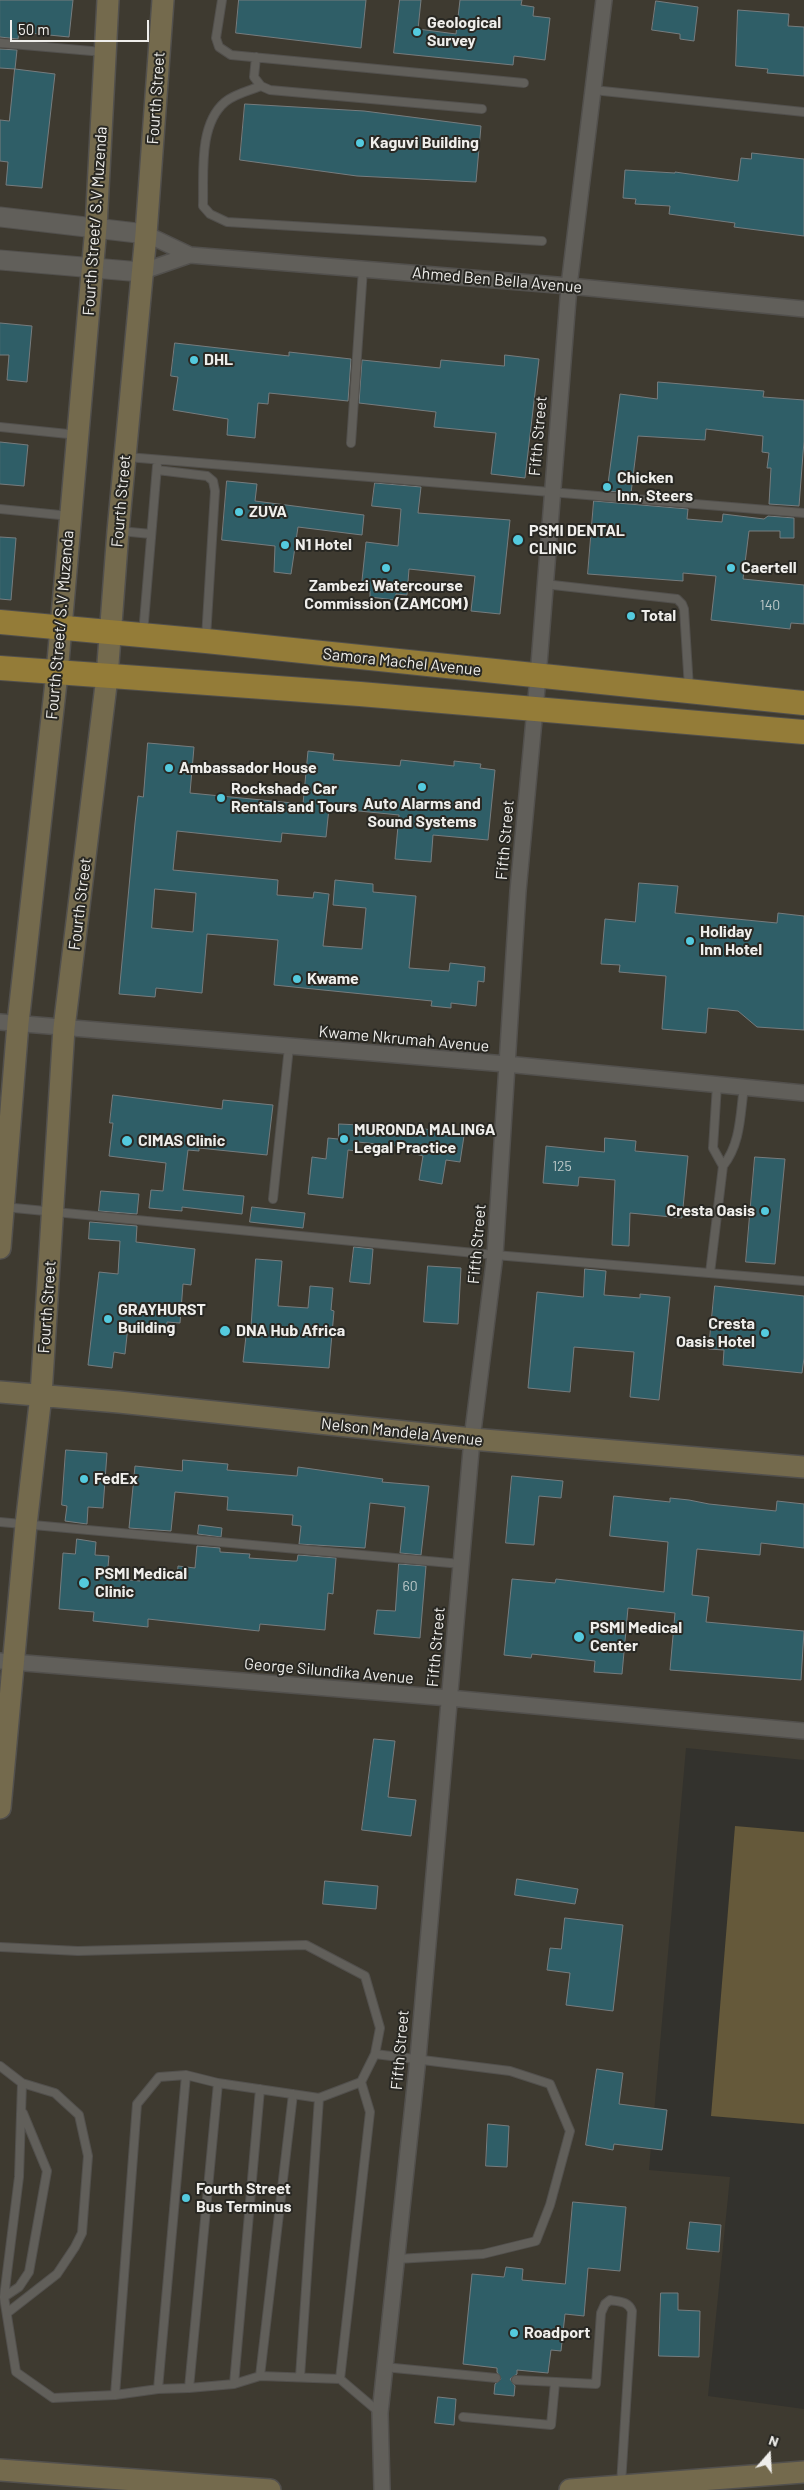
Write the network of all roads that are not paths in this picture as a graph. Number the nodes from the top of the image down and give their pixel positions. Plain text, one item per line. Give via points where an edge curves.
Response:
1 (108, 0) edge
2 (163, 0) edge
3 (222, 0) edge
4 (604, 0) edge
5 (0, 43) edge
6 (105, 52) junction
7 (256, 58) junction
8 (524, 83) dead end
9 (261, 86) junction
10 (593, 90) junction
11 (482, 109) dead end
12 (804, 112) edge
13 (0, 217) edge
14 (96, 227) junction
15 (146, 234) junction
16 (542, 241) dead end
17 (190, 255) junction
18 (0, 260) edge
19 (92, 267) junction
20 (363, 269) junction
21 (141, 272) junction
22 (569, 286) junction
23 (804, 309) edge
24 (0, 428) edge
25 (78, 435) junction
26 (351, 444) dead end
27 (125, 456) junction
28 (157, 459) junction
29 (157, 470) junction
30 (551, 492) junction
31 (0, 509) edge
32 (804, 513) edge
33 (70, 516) junction
34 (118, 531) junction
35 (151, 534) junction
36 (544, 584) junction
37 (0, 622) edge
38 (60, 628) junction
39 (110, 632) junction
40 (143, 636) junction
41 (206, 641) junction
42 (0, 668) edge
43 (57, 673) junction
44 (107, 677) junction
45 (538, 677) junction
46 (689, 692) junction
47 (804, 703) edge
48 (534, 710) junction
49 (804, 732) edge
50 (9, 1023) edge
51 (64, 1028) junction
52 (289, 1047) junction
53 (506, 1064) junction
54 (717, 1085) junction
55 (744, 1087) junction
56 (804, 1093) edge
57 (723, 1166) junction
58 (273, 1199) dead end
59 (2, 1206) edge
60 (54, 1210) junction
61 (0, 1248) edge
62 (495, 1255) junction
63 (710, 1273) junction
64 (804, 1281) edge
65 (0, 1392) edge
66 (41, 1395) junction
67 (472, 1440) junction
68 (804, 1467) edge
69 (0, 1522) edge
70 (26, 1524) junction
71 (461, 1564) junction
72 (7, 1661) edge
73 (449, 1698) junction
74 (804, 1731) edge
75 (0, 1808) edge
76 (0, 1947) edge
77 (375, 2054) junction
78 (418, 2058) junction
79 (0, 2066) edge
80 (186, 2076) junction
81 (361, 2082) junction
82 (22, 2083) junction
83 (218, 2083) junction
84 (260, 2089) junction
85 (293, 2094) junction
86 (319, 2098) junction
87 (21, 2109) junction
88 (398, 2259) junction
89 (4, 2297) junction
90 (7, 2314) junction
91 (384, 2366) junction
92 (260, 2376) junction
93 (300, 2377) junction
94 (496, 2378) dead end
95 (340, 2379) junction
96 (516, 2380) dead end
97 (555, 2383) junction
98 (234, 2384) junction
99 (189, 2388) junction
100 (158, 2389) junction
101 (115, 2395) junction
102 (380, 2413) junction
103 (464, 2417) dead end
104 (0, 2470) edge
105 (804, 2472) edge
106 (621, 2486) junction
107 (270, 2490) edge
108 (382, 2490) edge
109 (570, 2490) edge

1 - 6 main road, Fourth Street/ S.V Muzenda
2 - 15 main road, Fourth Street
3 - 7 lane via 216,38 219,48 231,55
4 - 10 street, Fifth Street
5 - 6 lane
6 - 14 main road, Fourth Street/ S.V Muzenda
7 - 8 lane
7 - 9 lane via 254,77
9 - 11 lane via 270,90
9 - 16 lane via 226,101 212,120 206,139 203,206 210,214 227,222
10 - 12 lane
10 - 22 street, Fifth Street
13 - 14 street, Ahmed Ben Bella Avenue
14 - 15 street, Ahmed Ben Bella Avenue
14 - 19 main road, Fourth Street/ S.V Muzenda
15 - 17 street, Ahmed Ben Bella Avenue
15 - 21 main road, Fourth Street
17 - 20 street, Ahmed Ben Bella Avenue
17 - 21 street, Ahmed Ben Bella Avenue
18 - 19 street, Ahmed Ben Bella Avenue
19 - 21 street, Ahmed Ben Bella Avenue
19 - 25 main road, Fourth Street/ S.V Muzenda
20 - 22 street, Ahmed Ben Bella Avenue
20 - 26 lane
21 - 27 main road, Fourth Street
22 - 23 street, Ahmed Ben Bella Avenue
22 - 30 street, Fifth Street
24 - 25 lane
25 - 33 main road, Fourth Street/ S.V Muzenda
27 - 28 lane
27 - 34 main road, Fourth Street
28 - 29 lane
28 - 30 lane
29 - 35 lane
29 - 41 lane via 207,476 213,481
30 - 32 lane
30 - 36 street, Fifth Street
31 - 33 lane
33 - 38 main road, Fourth Street/ S.V Muzenda
34 - 35 lane
34 - 39 main road, Fourth Street
35 - 40 lane
36 - 45 street, Fifth Street
36 - 46 lane via 677,599 684,609
37 - 38 highway, Samora Machel Avenue
38 - 39 highway, Samora Machel Avenue
38 - 43 main road, Fourth Street/ S.V Muzenda
39 - 40 highway, Samora Machel Avenue
39 - 44 main road, Fourth Street
40 - 41 highway, Samora Machel Avenue
41 - 45 highway, Samora Machel Avenue
42 - 43 highway
43 - 44 highway
43 - 50 main road, Fourth Street/ S.V Muzenda
44 - 48 highway via 360,694
44 - 51 main road, Fourth Street
45 - 46 highway, Samora Machel Avenue
45 - 48 street, Fifth Street
46 - 47 highway, Samora Machel Avenue
48 - 49 highway
48 - 53 street, Fifth Street
50 - 51 street, Kwame Nkrumah Avenue
50 - 59 main road, Fourth Street/ S.V Muzenda
51 - 52 street, Kwame Nkrumah Avenue
51 - 60 main road, Fourth Street
52 - 53 street, Kwame Nkrumah Avenue
52 - 58 lane
53 - 54 street, Kwame Nkrumah Avenue
53 - 62 street, Fifth Street
54 - 55 street, Kwame Nkrumah Avenue
54 - 57 lane via 713,1148
55 - 56 street, Kwame Nkrumah Avenue
55 - 57 lane via 737,1143
57 - 63 lane
59 - 60 lane
59 - 61 main road, Fourth Street/ S.V Muzenda
60 - 62 lane
60 - 66 main road, Fourth Street
62 - 63 lane
62 - 67 street, Fifth Street
63 - 64 lane
65 - 66 main road, Nelson Mandela Avenue
66 - 67 main road, Nelson Mandela Avenue
66 - 70 main road, Fourth Street
67 - 68 main road, Nelson Mandela Avenue
67 - 71 street, Fifth Street
69 - 70 lane
70 - 71 lane
70 - 72 main road, Fourth Street
71 - 73 street, Fifth Street
72 - 73 street, George Silundika Avenue
72 - 75 main road, Fourth Street
73 - 74 street, George Silundika Avenue
73 - 78 street, Fifth Street
76 - 77 lane via 78,1951 306,1945 365,1976 380,2028
77 - 78 lane
77 - 81 lane
78 - 88 street, Fifth Street
78 - 88 lane via 510,2070 550,2084 570,2131 550,2205 536,2241 483,2254
79 - 82 lane
80 - 83 lane
80 - 100 lane
80 - 101 lane via 159,2077 137,2104
81 - 86 lane
81 - 95 lane via 370,2112
82 - 87 lane
82 - 90 lane via 55,2093 79,2116 88,2156 82,2233 75,2247 57,2274
83 - 84 lane
83 - 99 lane
84 - 85 lane
84 - 98 lane
85 - 86 lane
85 - 92 lane
86 - 93 lane
87 - 89 lane via 19,2177
87 - 89 lane via 47,2171 29,2272 18,2287
88 - 91 street, Fifth Street
89 - 90 lane
90 - 101 lane via 16,2372 53,2398
91 - 94 lane
91 - 102 street, Fifth Street
92 - 93 lane
92 - 98 lane
93 - 95 lane
95 - 102 lane
96 - 97 lane
97 - 103 lane via 551,2425
97 - 106 lane via 596,2384 601,2313 610,2300 630,2306
98 - 99 lane
99 - 100 lane
100 - 101 lane
102 - 108 street, Fifth Street
104 - 107 main road via 95,2480
105 - 106 main road
106 - 109 main road

